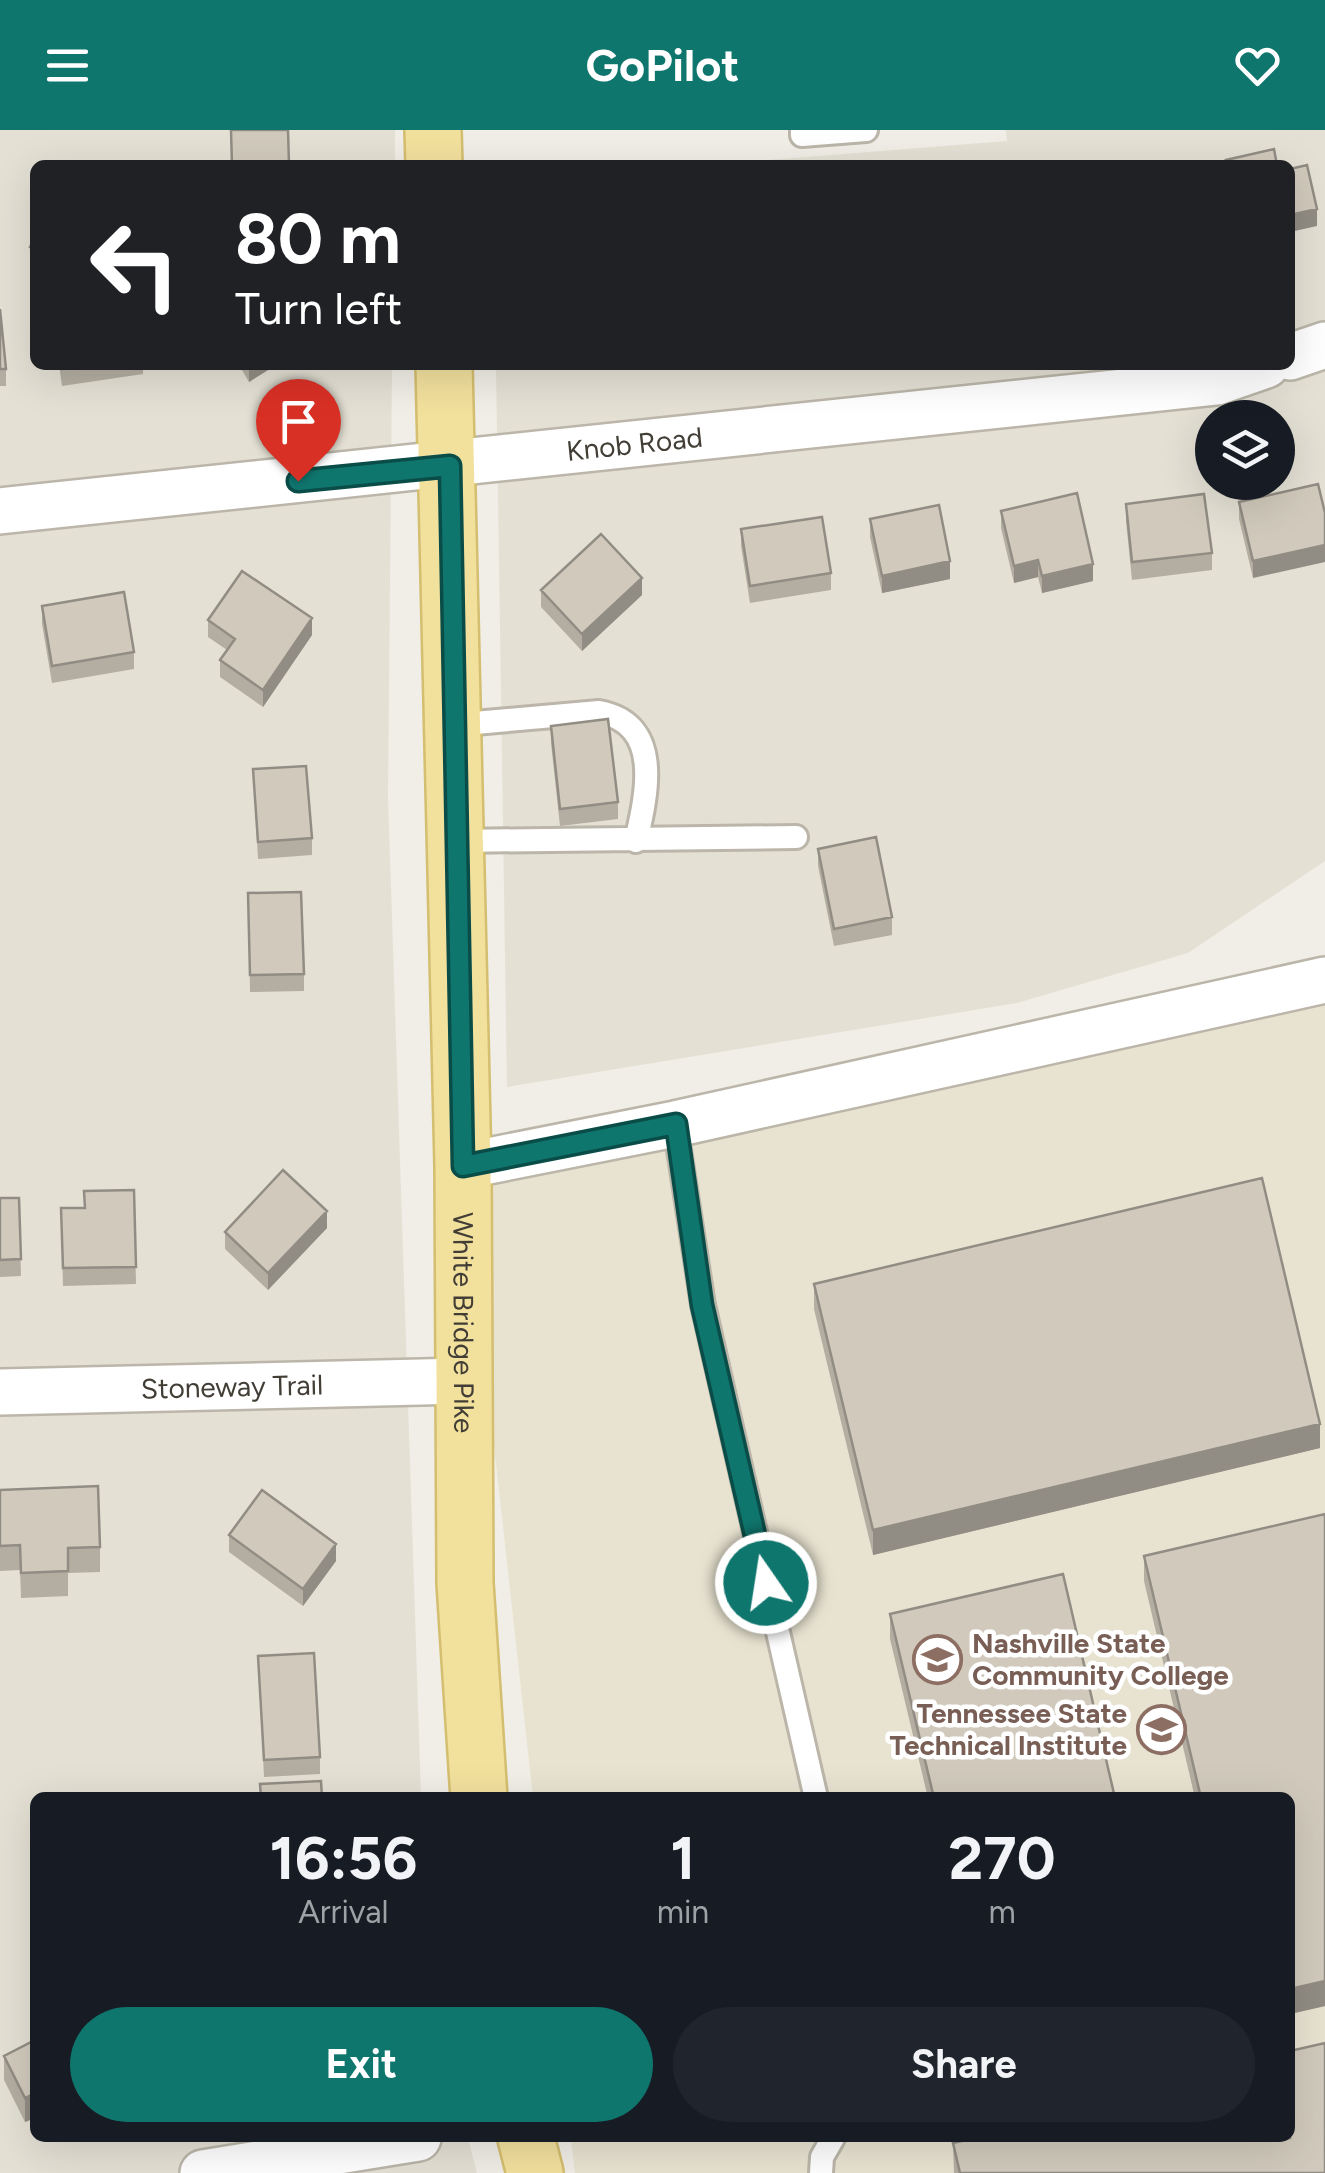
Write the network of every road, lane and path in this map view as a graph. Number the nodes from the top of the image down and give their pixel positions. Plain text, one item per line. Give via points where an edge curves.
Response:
1 (434, 130) edge
2 (866, 130) edge
3 (802, 133) edge
4 (434, 160) edge
5 (1325, 345) edge
6 (1295, 355) edge
7 (444, 370) edge
8 (1252, 370) edge
9 (450, 466) junction
10 (0, 511) edge
11 (452, 726) junction
12 (796, 837) dead end
13 (455, 841) junction
14 (636, 841) junction
15 (1325, 980) edge
16 (676, 1124) junction
17 (463, 1166) junction
18 (464, 1381) junction
19 (0, 1392) edge
20 (479, 1792) edge
21 (815, 1792) edge
22 (393, 2142) edge
23 (527, 2142) edge
24 (831, 2142) edge
25 (203, 2173) edge
26 (536, 2173) edge
27 (820, 2173) edge

1 - 4 main road
2 - 3 lane
5 - 6 street
7 - 9 main road, White Bridge Pike
8 - 9 street, Knob Road via 1217,382
9 - 10 street, Knob Road
9 - 11 main road, White Bridge Pike
11 - 13 main road, White Bridge Pike
11 - 14 lane via 599,712 621,716 638,734 646,766
12 - 14 lane
13 - 14 lane
13 - 17 main road, White Bridge Pike
15 - 16 street
16 - 17 street
16 - 21 lane via 702,1305
17 - 18 main road, White Bridge Pike
18 - 19 street, Stoneway Trail
18 - 20 main road, White Bridge Pike via 464,1583
22 - 25 street
23 - 26 main road
24 - 27 lane

